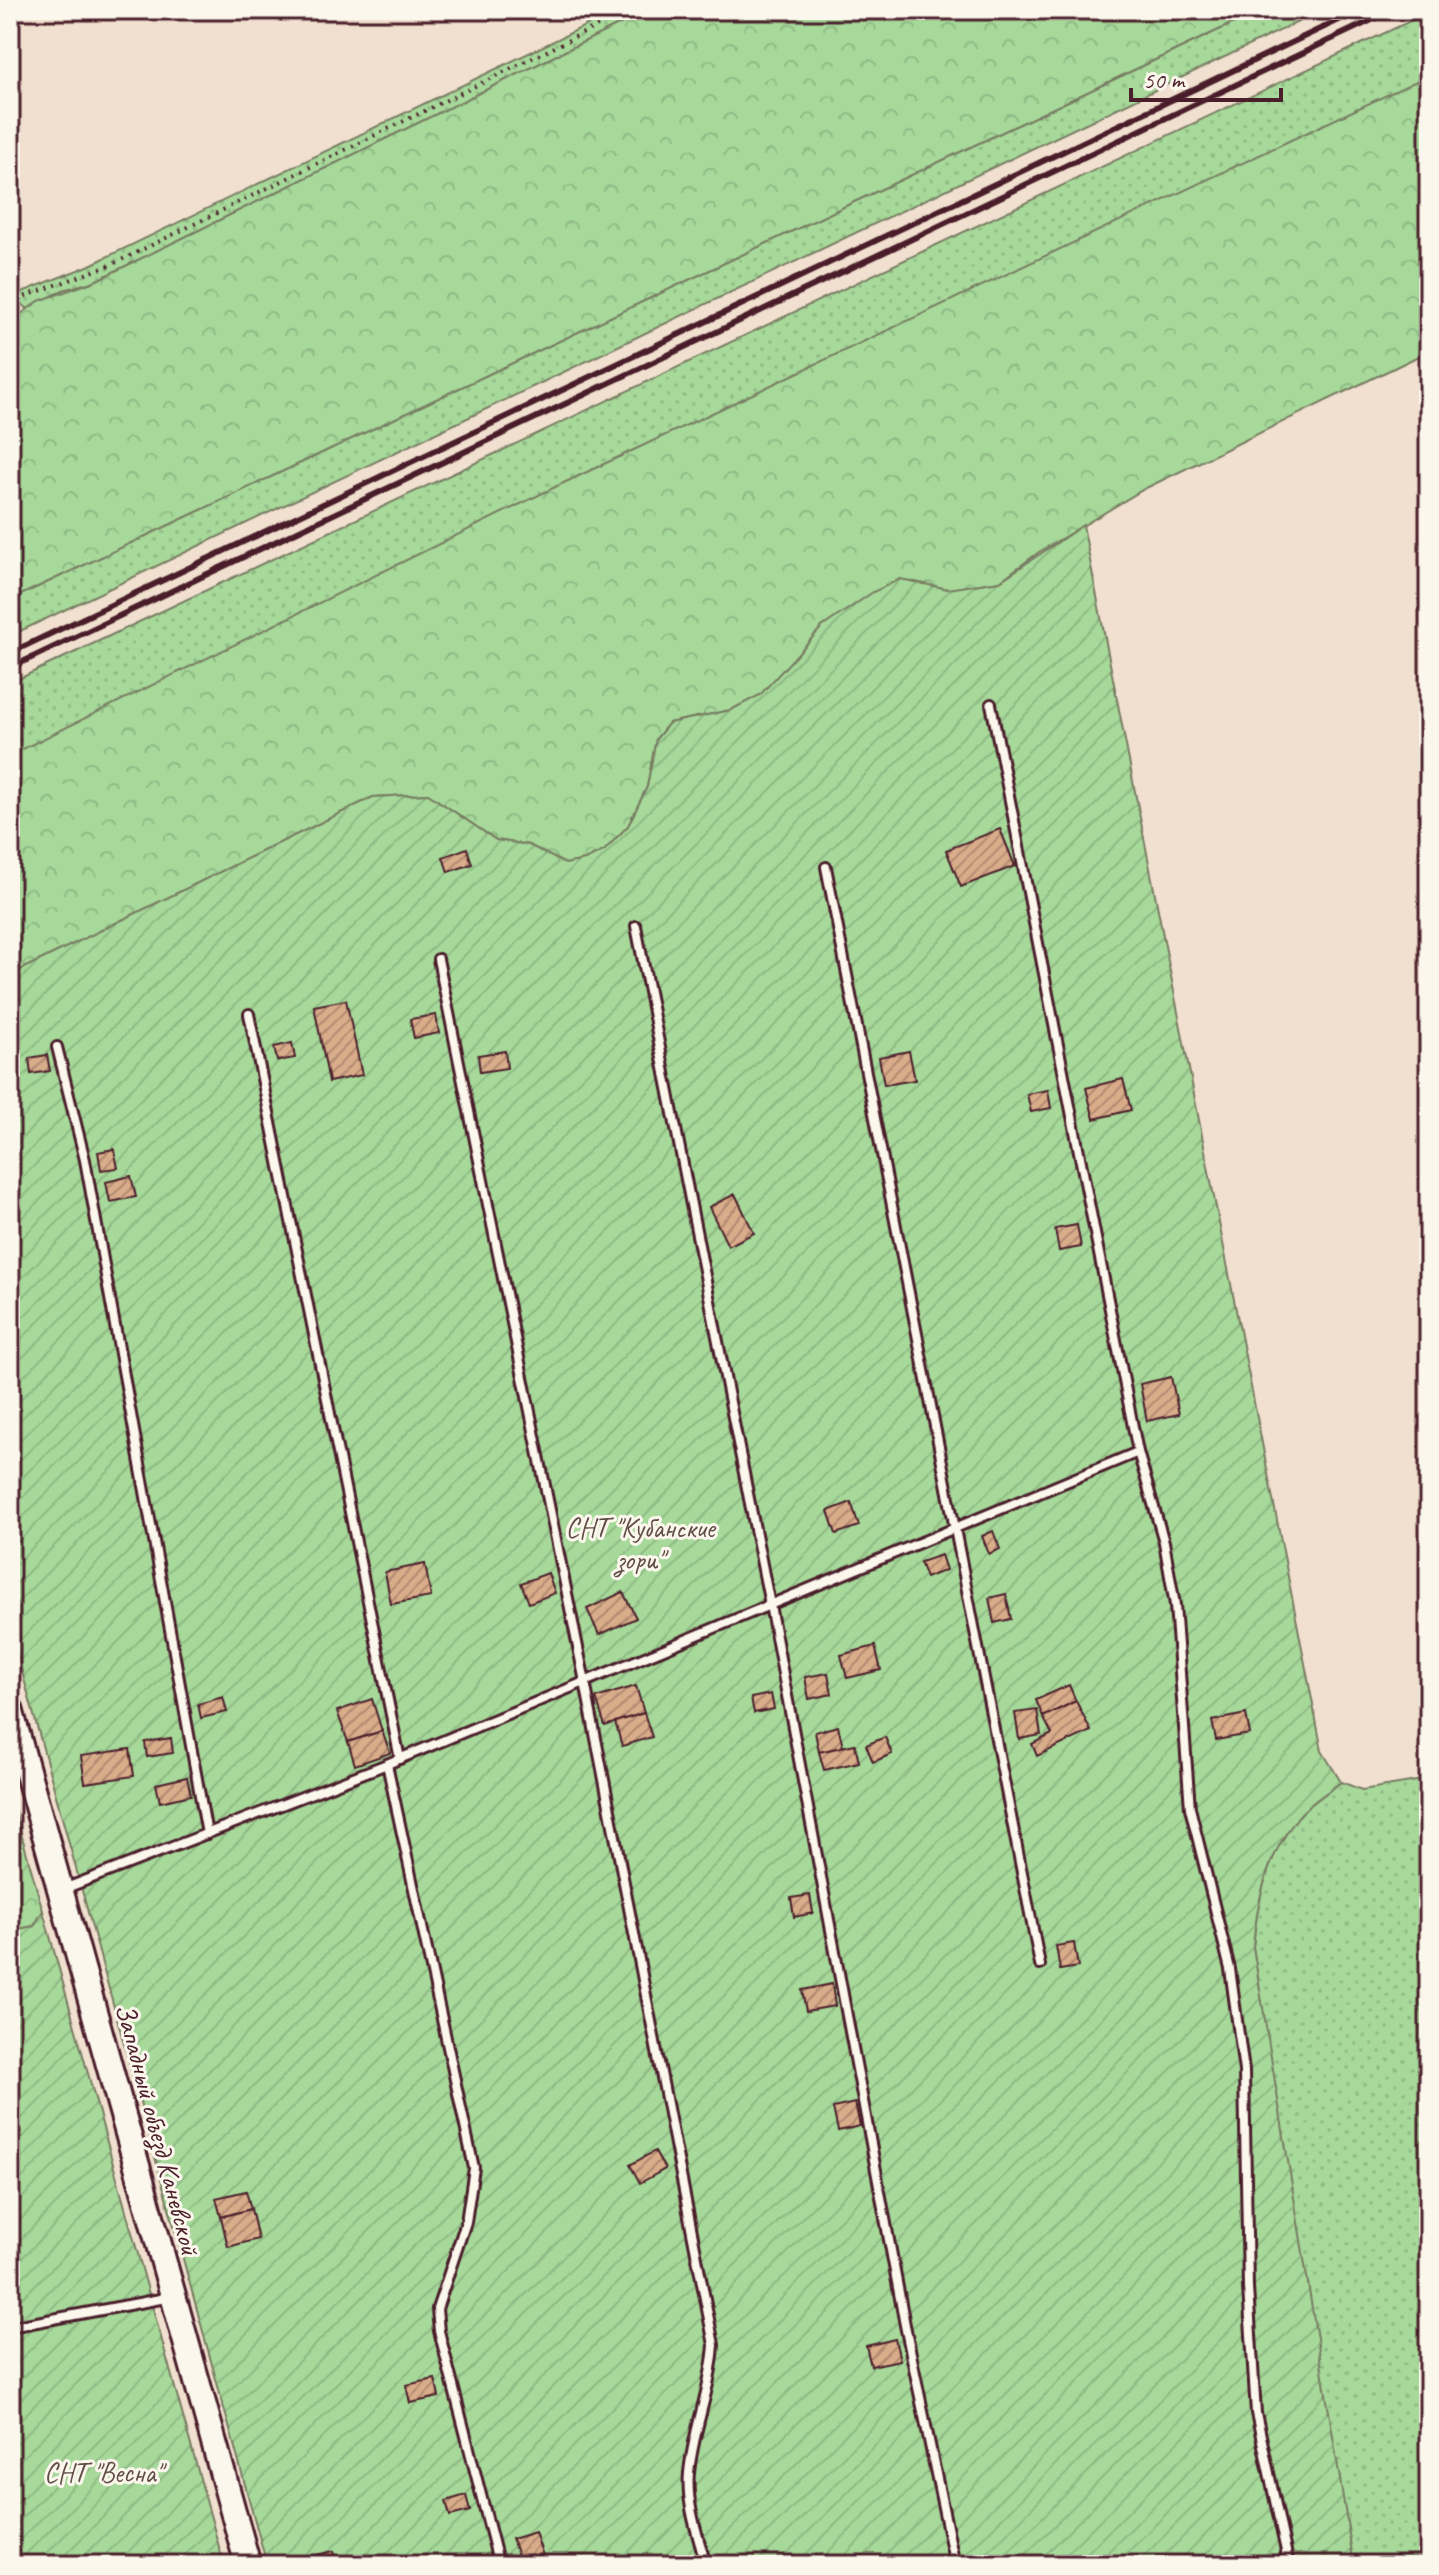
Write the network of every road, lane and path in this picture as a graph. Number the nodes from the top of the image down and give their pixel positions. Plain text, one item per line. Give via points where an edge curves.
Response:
1 (630, 10) edge
2 (10, 302) edge
3 (991, 704) dead end
4 (826, 867) dead end
5 (636, 926) dead end
6 (438, 959) dead end
7 (249, 1014) dead end
8 (57, 1047) dead end
9 (1138, 1452) junction
10 (954, 1529) junction
11 (770, 1605) junction
12 (585, 1682) junction
13 (10, 1709) edge
14 (400, 1759) junction
15 (387, 1764) junction
16 (207, 1834) junction
17 (61, 1890) junction
18 (1040, 1965) dead end
19 (174, 2297) junction
20 (10, 2327) edge
21 (248, 2565) edge
22 (499, 2565) edge
23 (706, 2565) edge
24 (955, 2565) edge
25 (1289, 2565) edge

1 - 2 path via 113,264
3 - 9 lane
4 - 10 lane
5 - 11 lane
6 - 12 lane
7 - 14 lane
8 - 16 lane via 85,1160
9 - 10 lane
9 - 25 lane via 1164,1542 1175,1605 1192,1819 1228,1957 1244,2071 1256,2413
10 - 11 lane
10 - 18 lane
11 - 12 lane
11 - 24 lane
12 - 14 lane
12 - 23 lane via 714,2345 689,2474 690,2507
13 - 17 main road, Западный объезд Каневской
14 - 15 lane
15 - 16 lane
15 - 22 lane via 474,2168 466,2222 437,2309
16 - 17 lane
17 - 19 main road, Западный объезд Каневской
19 - 20 lane
19 - 21 main road, Западный объезд Каневской

